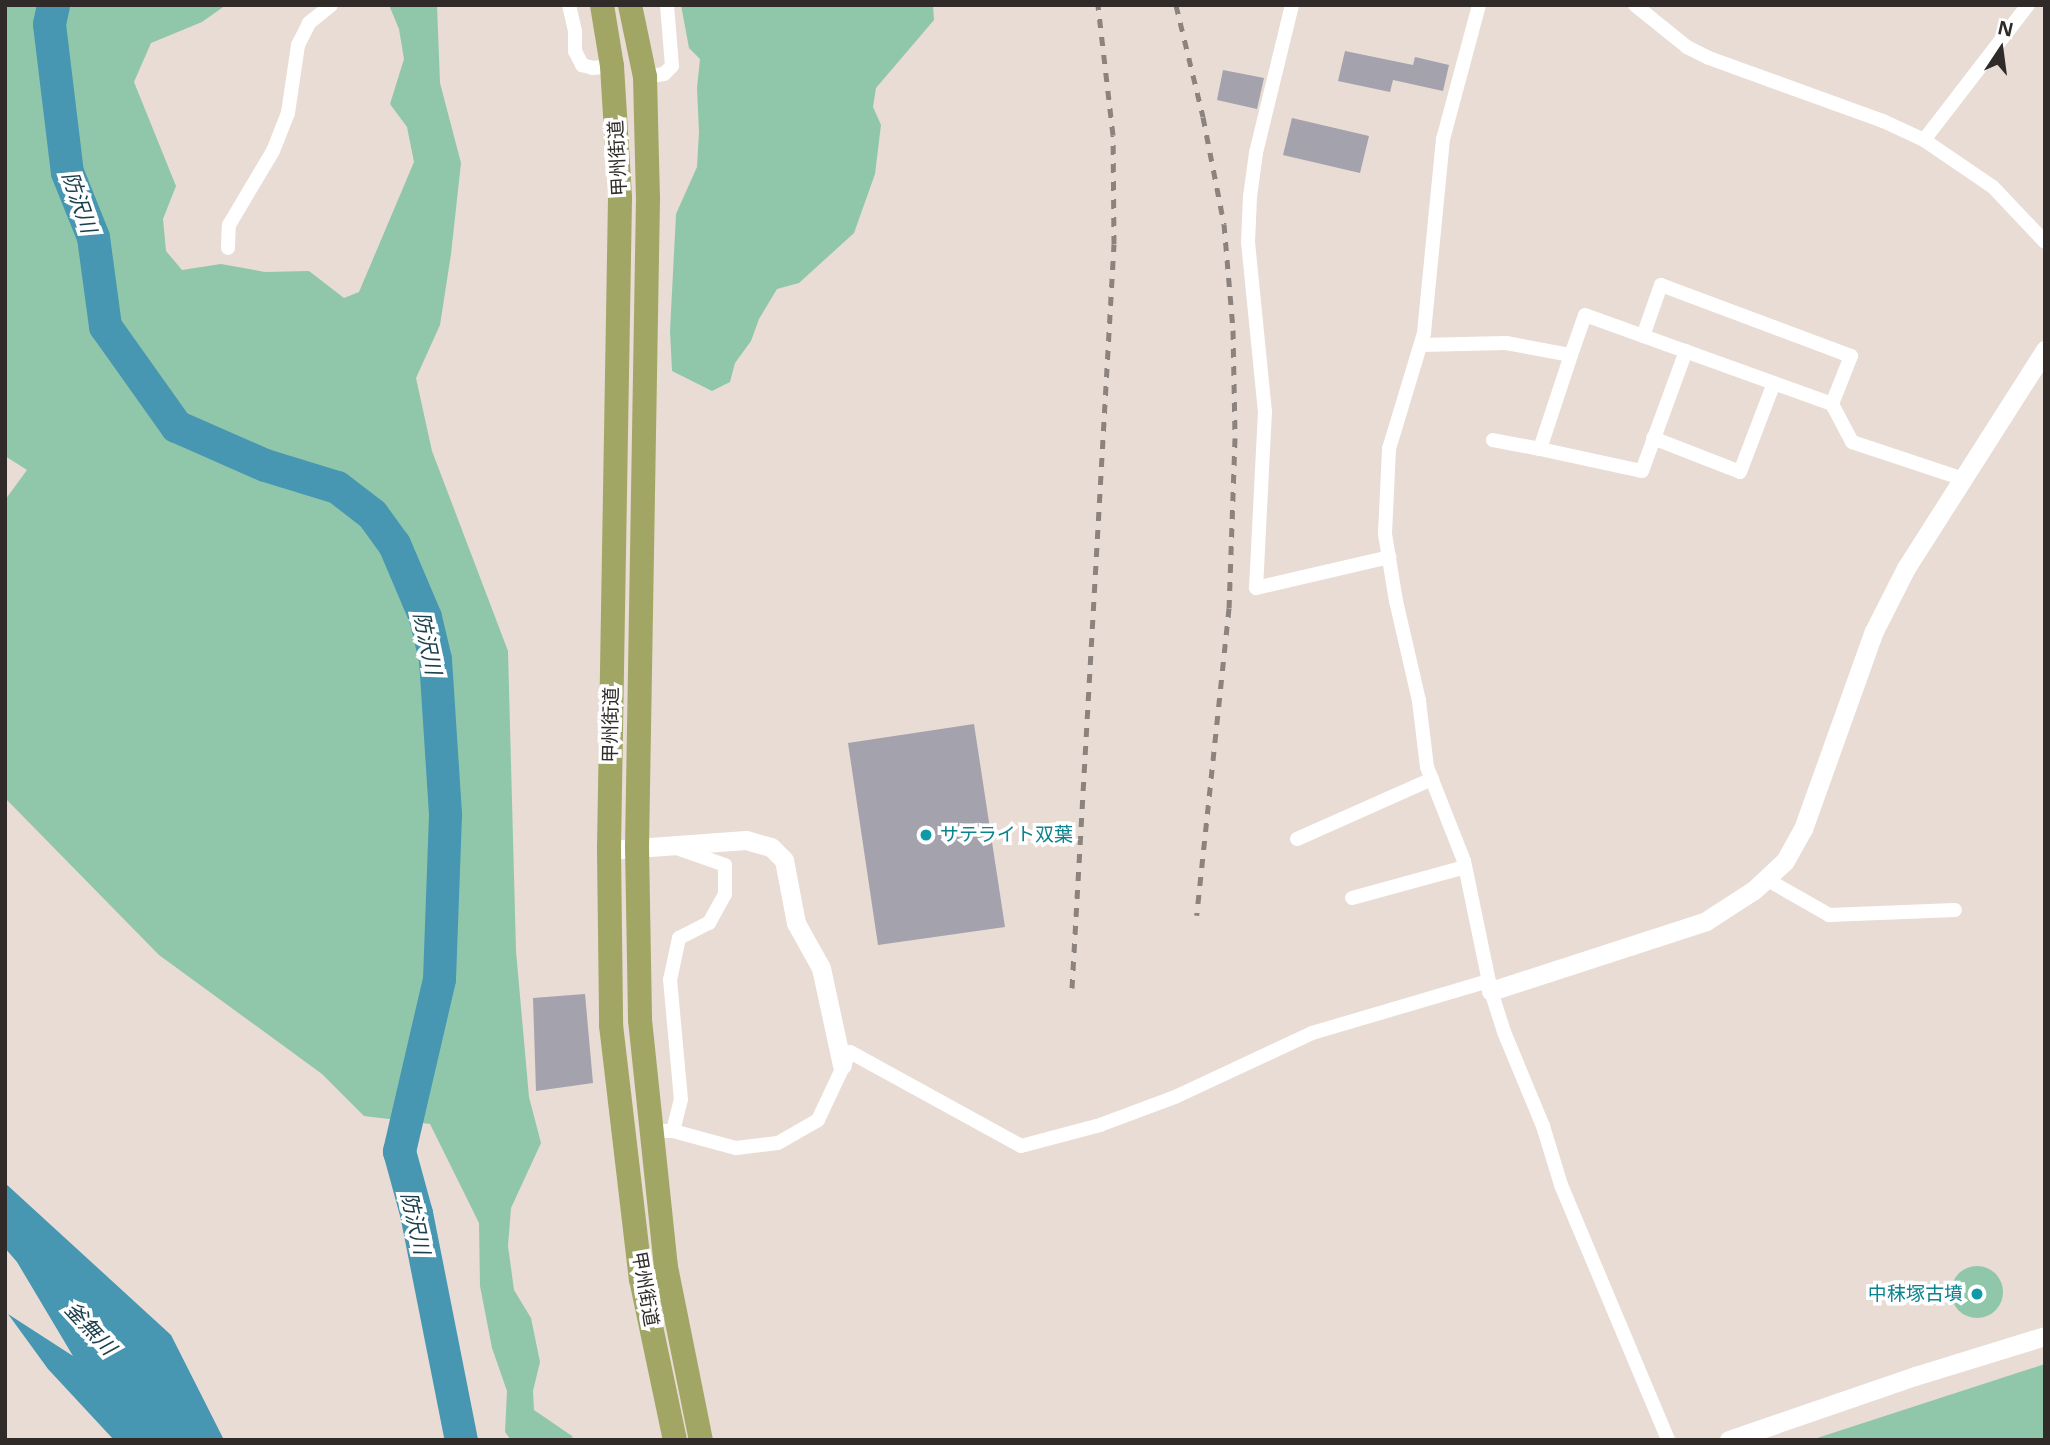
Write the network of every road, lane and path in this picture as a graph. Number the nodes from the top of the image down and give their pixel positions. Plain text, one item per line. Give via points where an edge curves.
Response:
1 (331, 5) edge
2 (569, 5) edge
3 (601, 5) edge
4 (630, 5) edge
5 (667, 5) edge
6 (1292, 5) edge
7 (1479, 5) edge
8 (1635, 5) edge
9 (2028, 5) edge
10 (612, 66) junction
11 (645, 77) junction
12 (1924, 141) junction
13 (2045, 242) edge
14 (228, 248) dead end
15 (1643, 336) junction
16 (1421, 345) junction
17 (2045, 350) edge
18 (1686, 351) junction
19 (1571, 355) junction
20 (1774, 383) junction
21 (1832, 404) junction
22 (1653, 439) junction
23 (1493, 440) dead end
24 (1540, 449) junction
25 (1963, 479) junction
26 (1389, 557) junction
27 (1432, 779) junction
28 (1297, 839) dead end
29 (666, 844) junction
30 (637, 846) junction
31 (609, 850) junction
32 (1465, 867) junction
33 (1766, 879) junction
34 (1352, 898) dead end
35 (1955, 910) dead end
36 (1490, 986) junction
37 (842, 1066) junction
38 (661, 1131) junction
39 (2045, 1336) edge
40 (675, 1440) edge
41 (701, 1440) edge
42 (1668, 1440) edge
43 (1728, 1440) edge

1 - 14 street via 309,23 298,45 288,113 273,151 229,225
2 - 10 street via 575,51 582,65
3 - 10 highway, 甲州街道
4 - 11 highway, 甲州街道
5 - 11 street via 672,66 664,74
6 - 26 street via 1256,153 1250,197 1248,242 1265,411 1256,589
7 - 16 street via 1443,139
8 - 12 street via 1687,47 1709,58 1883,121
9 - 12 street
10 - 31 highway, 甲州街道 via 620,198
11 - 30 highway, 甲州街道 via 648,198
12 - 13 street via 1993,187
15 - 18 street
15 - 19 street via 1585,315
15 - 21 street via 1661,285 1851,356
16 - 19 street via 1506,343
16 - 26 street via 1389,449 1385,534
17 - 25 street
18 - 20 street
18 - 22 street
19 - 24 street
20 - 21 street
20 - 22 street via 1740,472
21 - 25 street via 1852,442
22 - 24 street via 1642,471
23 - 24 street
25 - 33 street via 1906,568 1874,631 1803,829 1785,861
26 - 27 street
27 - 28 street
27 - 32 street
29 - 30 street
29 - 37 street via 746,840 771,847 784,860 796,923 821,968
29 - 38 street via 724,865 725,894 709,923 679,938 670,980 681,1100
30 - 31 street
30 - 38 highway, 甲州街道 via 640,1020
31 - 40 highway, 甲州街道 via 611,1025 623,1139 641,1279
32 - 34 street
32 - 36 street
33 - 35 street via 1829,915
33 - 36 street via 1706,921
36 - 37 street via 1312,1033 1175,1097 1100,1125 1021,1146 850,1052
36 - 42 street via 1561,1185
37 - 38 street via 818,1120 778,1143 736,1148
38 - 41 highway, 甲州街道 via 666,1267
39 - 43 street

